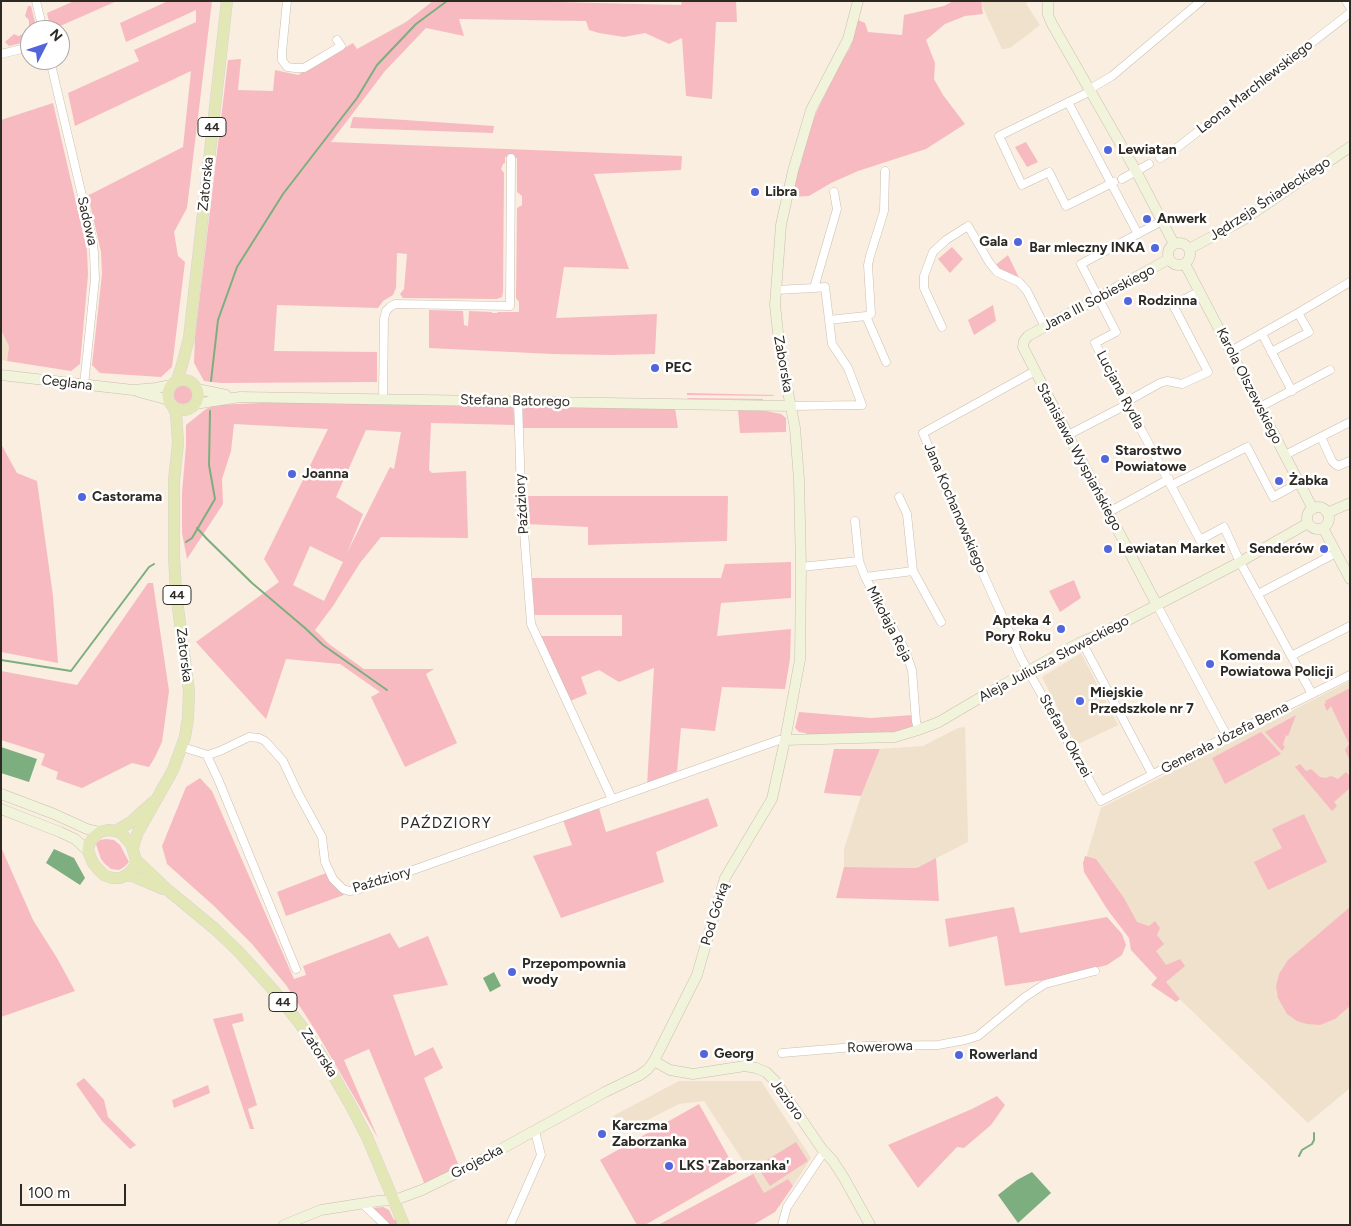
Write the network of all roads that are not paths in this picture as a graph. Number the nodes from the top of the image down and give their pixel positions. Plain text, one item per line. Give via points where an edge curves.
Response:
1 (36, 1) edge
2 (227, 1) edge
3 (287, 1) edge
4 (858, 1) edge
5 (1048, 1) edge
6 (1201, 1) edge
7 (1346, 1) edge
8 (1350, 7) edge
9 (1350, 13) edge
10 (41, 20) edge
11 (337, 40) dead end
12 (20, 49) edge
13 (1, 54) edge
14 (52, 70) edge
15 (1090, 90) junction
16 (1068, 102) junction
17 (1350, 147) edge
18 (511, 158) dead end
19 (1160, 158) dead end
20 (1149, 164) dead end
21 (885, 171) dead end
22 (1136, 171) junction
23 (1116, 182) junction
24 (834, 192) dead end
25 (1162, 221) junction
26 (1138, 234) junction
27 (1174, 244) junction
28 (1189, 249) junction
29 (1169, 259) junction
30 (1185, 264) junction
31 (1350, 282) edge
32 (814, 288) junction
33 (776, 290) junction
34 (1200, 291) junction
35 (1099, 298) junction
36 (510, 306) junction
37 (518, 307) dead end
38 (1298, 313) junction
39 (866, 316) junction
40 (829, 320) junction
41 (1045, 326) junction
42 (942, 327) dead end
43 (1262, 334) junction
44 (1028, 336) joint
45 (189, 338) junction
46 (1231, 351) junction
47 (1271, 352) junction
48 (886, 362) dead end
49 (1330, 370) dead end
50 (1035, 372) junction
51 (1, 375) edge
52 (174, 383) junction
53 (84, 385) junction
54 (195, 386) junction
55 (133, 390) junction
56 (1292, 390) junction
57 (240, 398) junction
58 (384, 399) junction
59 (518, 401) junction
60 (1127, 403) junction
61 (171, 404) junction
62 (193, 406) junction
63 (790, 406) junction
64 (1260, 407) junction
65 (1350, 422) edge
66 (1068, 435) junction
67 (1321, 437) junction
68 (178, 443) junction
69 (1284, 455) junction
70 (1350, 461) edge
71 (1170, 482) junction
72 (1299, 483) junction
73 (899, 496) dead end
74 (1350, 503) edge
75 (1313, 509) junction
76 (1109, 512) junction
77 (1327, 513) junction
78 (855, 521) dead end
79 (1308, 523) junction
80 (1322, 528) junction
81 (1336, 553) junction
82 (859, 561) junction
83 (1240, 562) junction
84 (801, 567) junction
85 (913, 571) junction
86 (865, 577) junction
87 (1350, 579) edge
88 (1258, 594) junction
89 (1157, 605) junction
90 (941, 622) dead end
91 (1350, 626) edge
92 (1082, 642) junction
93 (1291, 656) junction
94 (1028, 671) junction
95 (1350, 675) edge
96 (1312, 694) junction
97 (918, 730) junction
98 (1226, 736) junction
99 (785, 740) junction
100 (182, 747) junction
101 (208, 754) junction
102 (1152, 774) junction
103 (1, 794) edge
104 (158, 797) junction
105 (612, 799) junction
106 (1101, 801) joint
107 (1, 809) edge
108 (116, 831) junction
109 (100, 832) junction
110 (88, 851) junction
111 (135, 855) junction
112 (127, 876) junction
113 (169, 891) junction
114 (296, 969) dead end
115 (1095, 970) dead end
116 (782, 1053) dead end
117 (654, 1061) junction
118 (535, 1131) junction
119 (824, 1152) junction
120 (395, 1200) junction
121 (363, 1204) junction
122 (284, 1225) edge
123 (385, 1225) edge
124 (404, 1225) edge
125 (510, 1225) edge
126 (782, 1225) edge
127 (870, 1225) edge

1 - 10 street
2 - 45 main road, Zatorska / 44
3 - 11 street via 282,52 282,60 287,66 304,68 341,46
4 - 33 street, Zaborska via 848,39 811,110 793,171 781,225
5 - 15 street via 1052,24
6 - 15 street via 1112,76
7 - 8 street
9 - 19 street, Leona Marchlewskiego
12 - 13 street
14 - 53 street, Sadowa via 94,253 95,280
15 - 16 street
15 - 22 street
16 - 23 street
16 - 23 street via 999,136 1022,185 1049,172 1066,206
17 - 28 street, Jędrzeja Śniadeckiego via 1243,220
18 - 36 street via 507,167 515,201
20 - 22 street
21 - 39 street via 884,211 868,265 871,314
22 - 23 street
22 - 25 street
23 - 26 street
24 - 32 street via 837,209
25 - 26 street
25 - 27 street
26 - 35 street via 1081,264
27 - 28 street via 1184,244
27 - 29 street via 1168,252
28 - 30 street via 1190,256
29 - 30 street via 1177,265
29 - 35 street, Jana III Sobieskiego
30 - 34 street, Karola Olszewskiego
31 - 38 street
32 - 33 street
32 - 40 street via 825,287
33 - 63 street, Zaborska via 780,351
34 - 46 street, Karola Olszewskiego
34 - 60 street via 1174,305 1208,372 1182,384 1160,383
35 - 41 street, Jana III Sobieskiego
35 - 60 street, Lucjana Rydla via 1116,332 1095,343
36 - 37 street
36 - 58 street via 395,304 387,308 384,314
38 - 43 street
38 - 47 street via 1309,332
39 - 40 street
39 - 48 street
40 - 63 street via 832,344 848,368 862,405
41 - 42 street via 1027,291 1019,282 997,272 968,226 933,252 924,276 924,288
41 - 44 street, Jana III Sobieskiego
43 - 46 street
43 - 47 street
44 - 50 street, Stanisława Wyspiańskiego via 1023,348
45 - 52 main road, Zatorska / 44
45 - 54 main road, Zatorska / 44
46 - 64 street, Karola Olszewskiego
47 - 56 street
49 - 56 street
50 - 66 street, Stanisława Wyspiańskiego
50 - 94 street, Jana Kochanowskiego via 923,433
51 - 53 street, Ceglana
52 - 54 main road via 186,379
52 - 55 street, Ceglana
52 - 61 main road, 44 via 168,392
53 - 55 street, Ceglana
54 - 57 street, Stefana Batorego
54 - 62 main road, 44 via 198,394
55 - 61 street, Ceglana
56 - 64 street
57 - 58 street, Stefana Batorego
57 - 62 street, Stefana Batorego
58 - 59 street, Stefana Batorego
59 - 63 street, Stefana Batorego
59 - 105 street, Paździory via 531,624
60 - 66 street
60 - 71 street, Lucjana Rydla
61 - 62 main road via 182,410
61 - 68 main road, Zatorska / 44 via 177,421
62 - 68 main road, Zatorska / 44
63 - 84 street, Zaborska via 799,480
64 - 69 street, Karola Olszewskiego
65 - 67 street
66 - 76 street, Stanisława Wyspiańskiego
67 - 69 street
67 - 70 street via 1335,464 1338,466
68 - 100 main road, Zatorska / 44 via 174,482 174,555 189,691
69 - 72 street, Karola Olszewskiego
71 - 72 street via 1247,447 1273,497
71 - 76 street
71 - 83 street, Lucjana Rydla via 1200,540 1224,527
72 - 75 street, Karola Olszewskiego
73 - 85 street via 907,514
74 - 77 street
75 - 77 street via 1322,508
75 - 79 street via 1308,513
76 - 89 street, Stanisława Wyspiańskiego
77 - 80 street via 1328,523
78 - 82 street, Mikołaja Reja
79 - 80 street via 1316,529
79 - 83 street, Aleja Juliusza Słowackiego
80 - 81 street
81 - 87 street
81 - 88 street
82 - 84 street
82 - 86 street, Mikołaja Reja
83 - 88 street
83 - 89 street, Aleja Juliusza Słowackiego
84 - 99 street, Zaborska via 800,660
85 - 86 street, Mikołaja Reja
85 - 90 street
86 - 97 street, Mikołaja Reja via 905,650 912,670
88 - 93 street
89 - 92 street, Aleja Juliusza Słowackiego
89 - 98 street, Stanisława Wyspiańskiego
91 - 93 street
92 - 94 street, Aleja Juliusza Słowackiego
92 - 102 street
93 - 96 street
94 - 97 street, Aleja Juliusza Słowackiego via 939,722
94 - 106 street, Stefana Okrzei
95 - 96 street, Generała Józefa Bema
96 - 98 street, Generała Józefa Bema
97 - 99 street, Aleja Juliusza Słowackiego via 895,737
98 - 102 street, Generała Józefa Bema
99 - 105 street, Paździory
99 - 117 street, Pod Górką via 772,799 725,878 697,975
100 - 101 street
100 - 104 main road, Zatorska / 44
101 - 105 street, Paździory via 215,754 249,738 265,741 283,761 322,837 325,862 333,879 349,891
101 - 114 street
102 - 106 street, Generała Józefa Bema
103 - 109 street
104 - 108 main road, Zatorska / 44
104 - 111 main road, Zatorska / 44 via 136,837
107 - 110 street, 44 via 60,832
108 - 109 main road
108 - 111 main road, 44 via 127,839
109 - 110 main road via 89,844
110 - 112 main road, 44 via 104,875 112,878
111 - 112 main road, 44 via 135,867
111 - 113 main road, Zatorska / 44
112 - 113 main road, Zatorska / 44
113 - 120 main road, Zatorska / 44 via 239,952 300,1024 351,1106
115 - 116 street, Rowerowa via 1045,984 978,1036 965,1040 938,1045 866,1046
117 - 118 street, Grojecka via 640,1075
117 - 119 street, Jezioro via 670,1070 693,1074 745,1066 766,1072
118 - 120 street, Grojecka via 445,1179
118 - 125 street via 541,1155
119 - 126 street via 787,1207
119 - 127 street, Jezioro via 844,1178
120 - 121 street, Grojecka
120 - 124 main road, Zatorska / 44
121 - 122 street, Grojecka via 321,1210
121 - 123 street

